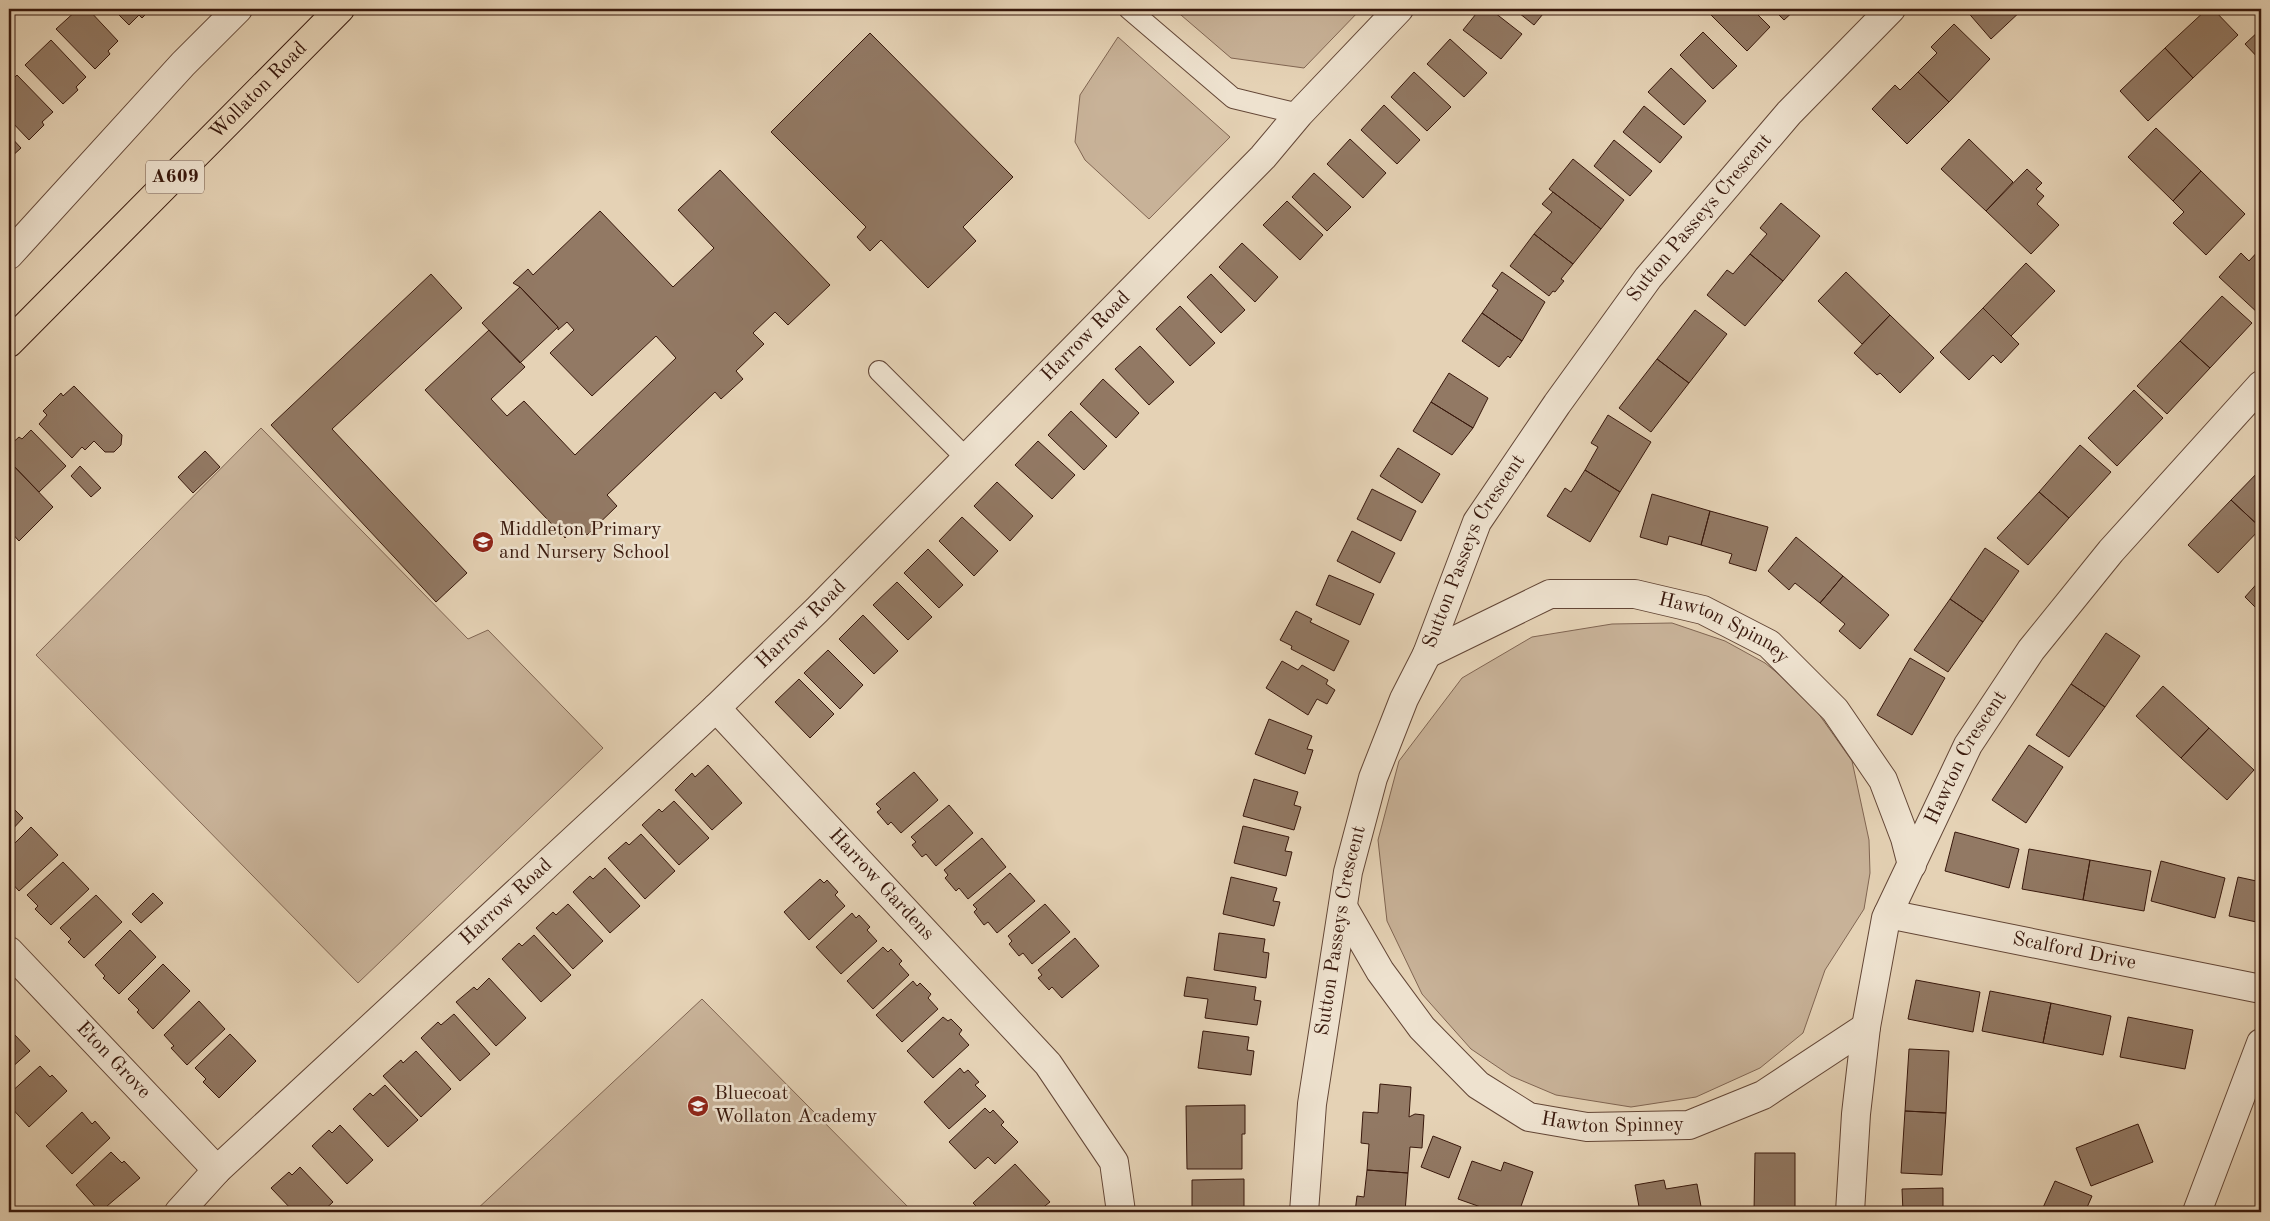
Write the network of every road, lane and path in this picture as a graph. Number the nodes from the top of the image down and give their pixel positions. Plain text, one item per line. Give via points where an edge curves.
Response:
1 (238, 9) edge
2 (340, 9) edge
3 (1129, 9) edge
4 (1398, 9) edge
5 (1891, 9) edge
6 (1299, 114) junction
7 (9, 256) edge
8 (9, 343) edge
9 (879, 371) dead end
10 (2261, 386) edge
11 (966, 458) junction
12 (1427, 654) junction
13 (716, 708) junction
14 (1912, 865) junction
15 (1343, 907) junction
16 (1888, 914) junction
17 (9, 951) edge
18 (2261, 989) edge
19 (1866, 1027) junction
20 (2261, 1043) edge
21 (217, 1170) junction
22 (179, 1212) edge
23 (1121, 1212) edge
24 (1304, 1212) edge
25 (1850, 1212) edge
26 (2197, 1212) edge

1 - 7 street via 183,64
2 - 8 main road, Wollaton Road / A609
3 - 6 lane via 1234,98
4 - 6 street, Harrow Road
5 - 12 street, Sutton Passeys Crescent via 1789,113 1648,278 1557,404 1477,522
6 - 11 street, Harrow Road via 1264,157
9 - 11 lane
10 - 14 street, Hawton Crescent via 2111,552 2031,650 1968,745
11 - 13 street, Harrow Road
12 - 14 street, Hawton Spinney via 1550,594 1635,594 1703,610 1769,644 1835,710 1883,780
12 - 15 street, Sutton Passeys Crescent via 1404,699 1373,778 1348,872
13 - 21 street, Harrow Road
13 - 23 street, Harrow Gardens via 1048,1064 1114,1162
14 - 16 street, Hawton Crescent
15 - 19 street, Hawton Spinney via 1380,971 1422,1028 1478,1085 1529,1118 1587,1127 1689,1125 1763,1095
15 - 24 street, Sutton Passeys Crescent via 1312,1104
16 - 18 street, Scalford Drive
16 - 19 street, Hawton Crescent
17 - 21 street, Eton Grove
19 - 25 street, Hawton Crescent
20 - 26 street
21 - 22 street, Harrow Road

